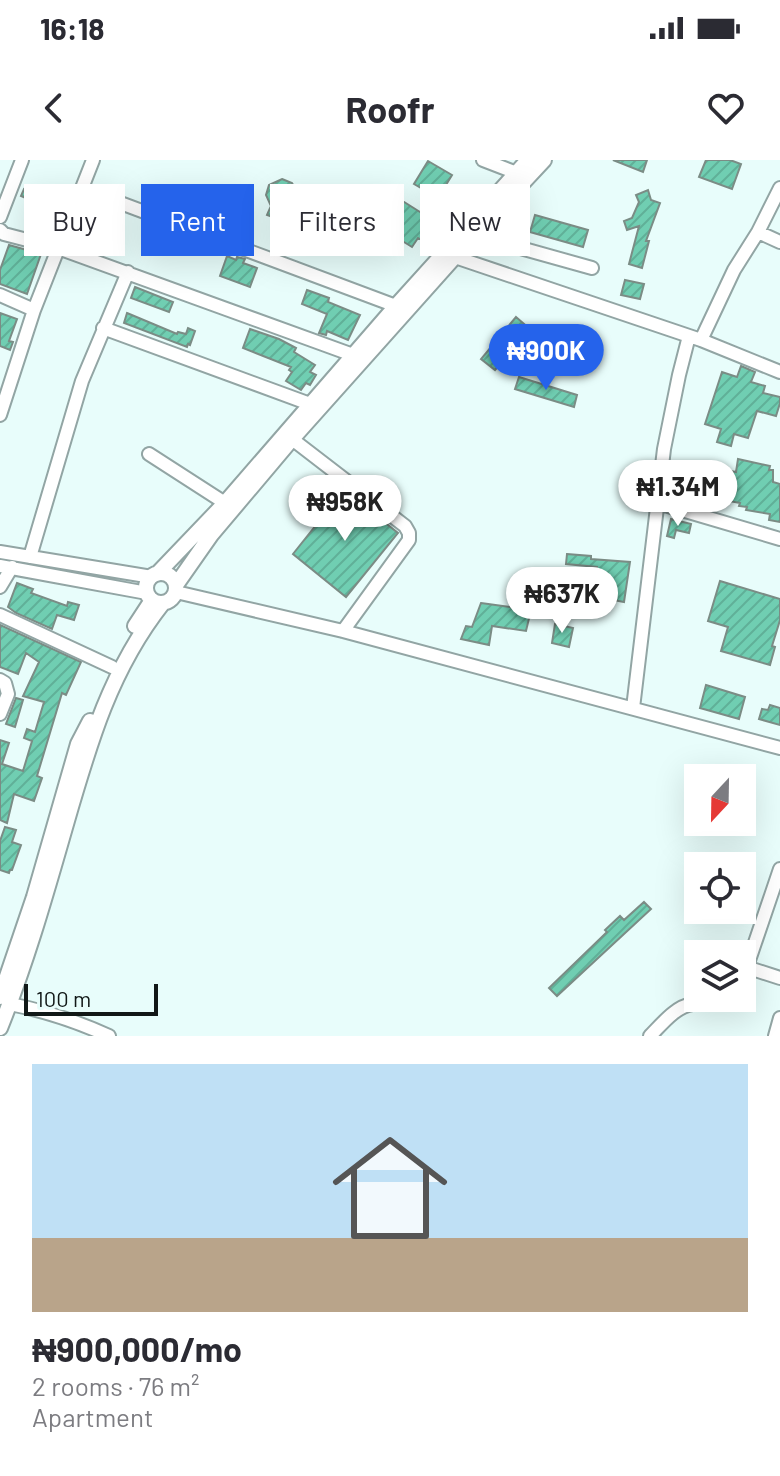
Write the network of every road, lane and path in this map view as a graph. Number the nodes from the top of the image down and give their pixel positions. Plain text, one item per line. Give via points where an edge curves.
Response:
1 (22, 160) edge
2 (93, 160) edge
3 (483, 160) edge
4 (528, 160) edge
5 (544, 160) edge
6 (517, 173) junction
7 (85, 184) edge
8 (522, 184) edge
9 (780, 188) edge
10 (125, 205) edge
11 (0, 217) edge
12 (0, 230) edge
13 (758, 232) junction
14 (24, 239) edge
15 (780, 242) edge
16 (530, 251) edge
17 (55, 256) edge
18 (81, 256) edge
19 (455, 257) joint
20 (592, 268) dead end
21 (128, 272) junction
22 (0, 295) edge
23 (396, 306) junction
24 (34, 310) junction
25 (103, 328) junction
26 (695, 338) junction
27 (353, 355) junction
28 (780, 372) edge
29 (310, 404) junction
30 (0, 415) edge
31 (292, 439) junction
32 (149, 454) dead end
33 (225, 503) junction
34 (658, 503) junction
35 (780, 539) edge
36 (0, 552) edge
37 (30, 557) junction
38 (6, 566) edge
39 (154, 576) junction
40 (0, 587) edge
41 (176, 588) junction
42 (154, 598) junction
43 (0, 615) edge
44 (343, 631) junction
45 (112, 667) junction
46 (0, 680) edge
47 (633, 708) junction
48 (0, 714) edge
49 (780, 748) edge
50 (780, 869) edge
51 (756, 940) edge
52 (6, 961) edge
53 (756, 975) edge
54 (780, 978) edge
55 (5, 1000) edge
56 (684, 1007) edge
57 (780, 1018) edge
58 (0, 1028) edge
59 (109, 1036) edge
60 (650, 1036) edge
61 (775, 1036) edge

1 - 11 street
2 - 7 street
3 - 6 street
4 - 6 main road
5 - 8 main road
6 - 23 main road
9 - 13 street
10 - 23 street
12 - 14 street
13 - 15 street
13 - 26 street
16 - 20 street
17 - 24 street
18 - 21 street
19 - 26 street
19 - 31 main road
21 - 25 street
21 - 27 street
22 - 24 street
23 - 27 main road
24 - 30 street
25 - 29 street
25 - 37 street
26 - 28 street
26 - 34 street via 667,431
27 - 29 main road
29 - 33 main road
31 - 41 main road via 211,535
31 - 44 street via 409,533
32 - 33 street
33 - 39 main road
34 - 35 street
34 - 47 street
36 - 37 street
37 - 39 street
38 - 40 street
38 - 42 street
39 - 41 main road via 166,574
39 - 42 main road via 147,587
41 - 42 main road via 169,601
41 - 44 street
42 - 45 main road
42 - 55 main road via 101,713 40,912
43 - 45 street
44 - 47 street
45 - 52 main road via 78,744 34,897
46 - 48 street via 8,694
47 - 49 street
50 - 51 street
52 - 55 main road
53 - 54 street
55 - 58 main road
55 - 59 street
56 - 60 street
57 - 61 street

